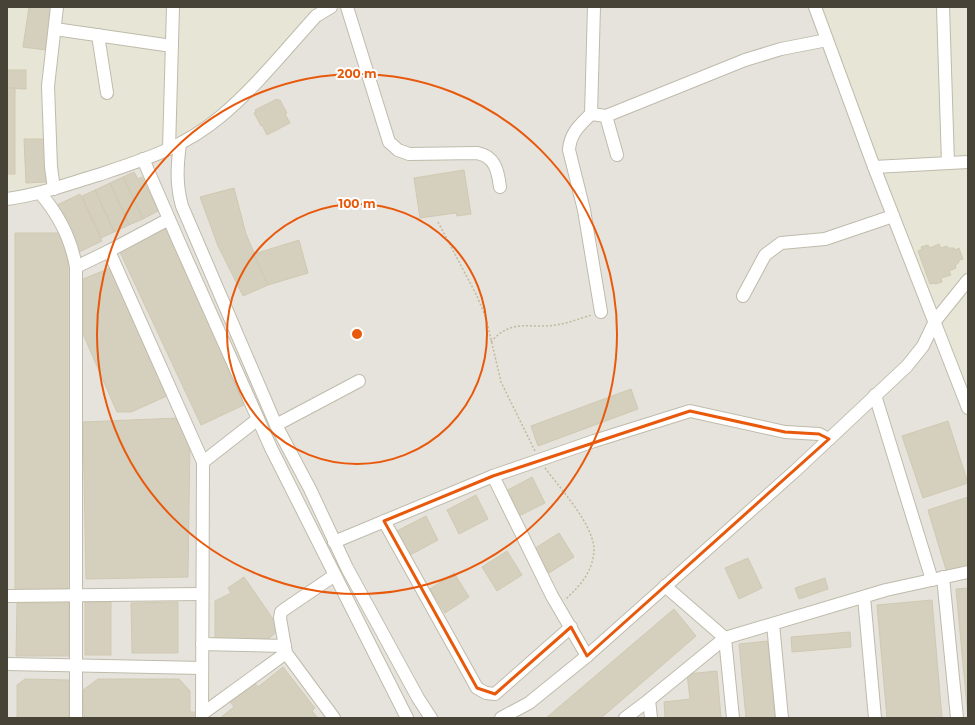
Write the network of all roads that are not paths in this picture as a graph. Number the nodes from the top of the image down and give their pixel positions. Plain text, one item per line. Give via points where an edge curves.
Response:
1 (57, 7) edge
2 (173, 7) edge
3 (331, 7) edge
4 (347, 7) edge
5 (594, 7) edge
6 (815, 7) edge
7 (943, 7) edge
8 (55, 29) junction
9 (98, 36) junction
10 (827, 40) junction
11 (172, 46) junction
12 (107, 93) dead end
13 (591, 114) junction
14 (606, 116) junction
15 (175, 147) junction
16 (618, 155) dead end
17 (144, 160) junction
18 (968, 162) edge
19 (948, 163) junction
20 (874, 167) junction
21 (500, 186) dead end
22 (54, 189) junction
23 (40, 193) junction
24 (7, 199) edge
25 (893, 216) junction
26 (169, 219) junction
27 (109, 251) junction
28 (76, 267) junction
29 (968, 280) edge
30 (743, 296) dead end
31 (601, 312) road end
32 (935, 321) junction
33 (359, 381) dead end
34 (876, 395) junction
35 (966, 396) edge
36 (968, 408) edge
37 (258, 419) junction
38 (276, 425) junction
39 (829, 439) junction
40 (204, 462) junction
41 (493, 476) junction
42 (384, 521) junction
43 (334, 542) junction
44 (968, 572) edge
45 (335, 575) junction
46 (938, 579) junction
47 (665, 586) junction
48 (202, 594) junction
49 (7, 596) edge
50 (76, 596) junction
51 (864, 597) junction
52 (773, 624) junction
53 (570, 627) junction
54 (725, 638) junction
55 (202, 644) junction
56 (285, 650) junction
57 (587, 656) junction
58 (7, 664) edge
59 (76, 666) junction
60 (202, 668) junction
61 (649, 700) junction
62 (529, 703) junction
63 (202, 716) edge
64 (76, 718) edge
65 (334, 718) edge
66 (407, 718) edge
67 (431, 718) edge
68 (501, 718) edge
69 (517, 718) edge
70 (625, 718) edge
71 (651, 718) edge
72 (733, 718) edge
73 (782, 718) edge
74 (875, 718) edge
75 (957, 718) edge

1 - 8 street
2 - 11 street
3 - 15 street via 316,16 235,104 209,126
4 - 21 street via 389,142 398,150 409,154 486,155 495,165
5 - 13 street
6 - 10 street
7 - 19 street
8 - 9 street
8 - 22 street via 48,86
9 - 11 street
9 - 12 street
10 - 14 street via 781,49 745,60
10 - 20 street
11 - 15 street
13 - 14 street
13 - 31 street via 574,132 568,150 584,210
14 - 16 street
15 - 17 street
15 - 38 street via 177,183 182,206
17 - 22 street
17 - 26 street
18 - 19 street
19 - 20 street
20 - 25 street
22 - 23 street
23 - 24 street
23 - 28 street via 62,224
25 - 30 street via 825,239 781,243 765,255
25 - 32 street
26 - 27 street
26 - 37 street
27 - 28 street
27 - 40 street
28 - 50 street
29 - 32 street
32 - 34 street via 923,346 912,360
32 - 35 street
33 - 38 street
34 - 39 street
34 - 46 street
35 - 36 street
37 - 40 street
37 - 45 street
38 - 43 street via 310,489
39 - 41 street via 819,434 785,432 690,411 594,440
39 - 47 street
40 - 48 street
41 - 42 street
41 - 53 street
42 - 43 street
42 - 53 street via 481,691 495,694
43 - 67 street
44 - 46 street
45 - 56 street via 283,610 280,618
45 - 66 street
46 - 51 street
46 - 75 street
47 - 54 street
47 - 57 street
48 - 50 street
48 - 55 street
49 - 50 street
50 - 59 street
51 - 52 street
51 - 74 street
52 - 54 street
52 - 73 street
53 - 57 street
54 - 61 street
54 - 72 street
55 - 56 street
55 - 60 street
56 - 63 street
56 - 65 street
57 - 62 street
58 - 59 street
59 - 60 street
59 - 64 street
60 - 63 street
61 - 70 street
61 - 71 street
62 - 68 street
62 - 69 street

